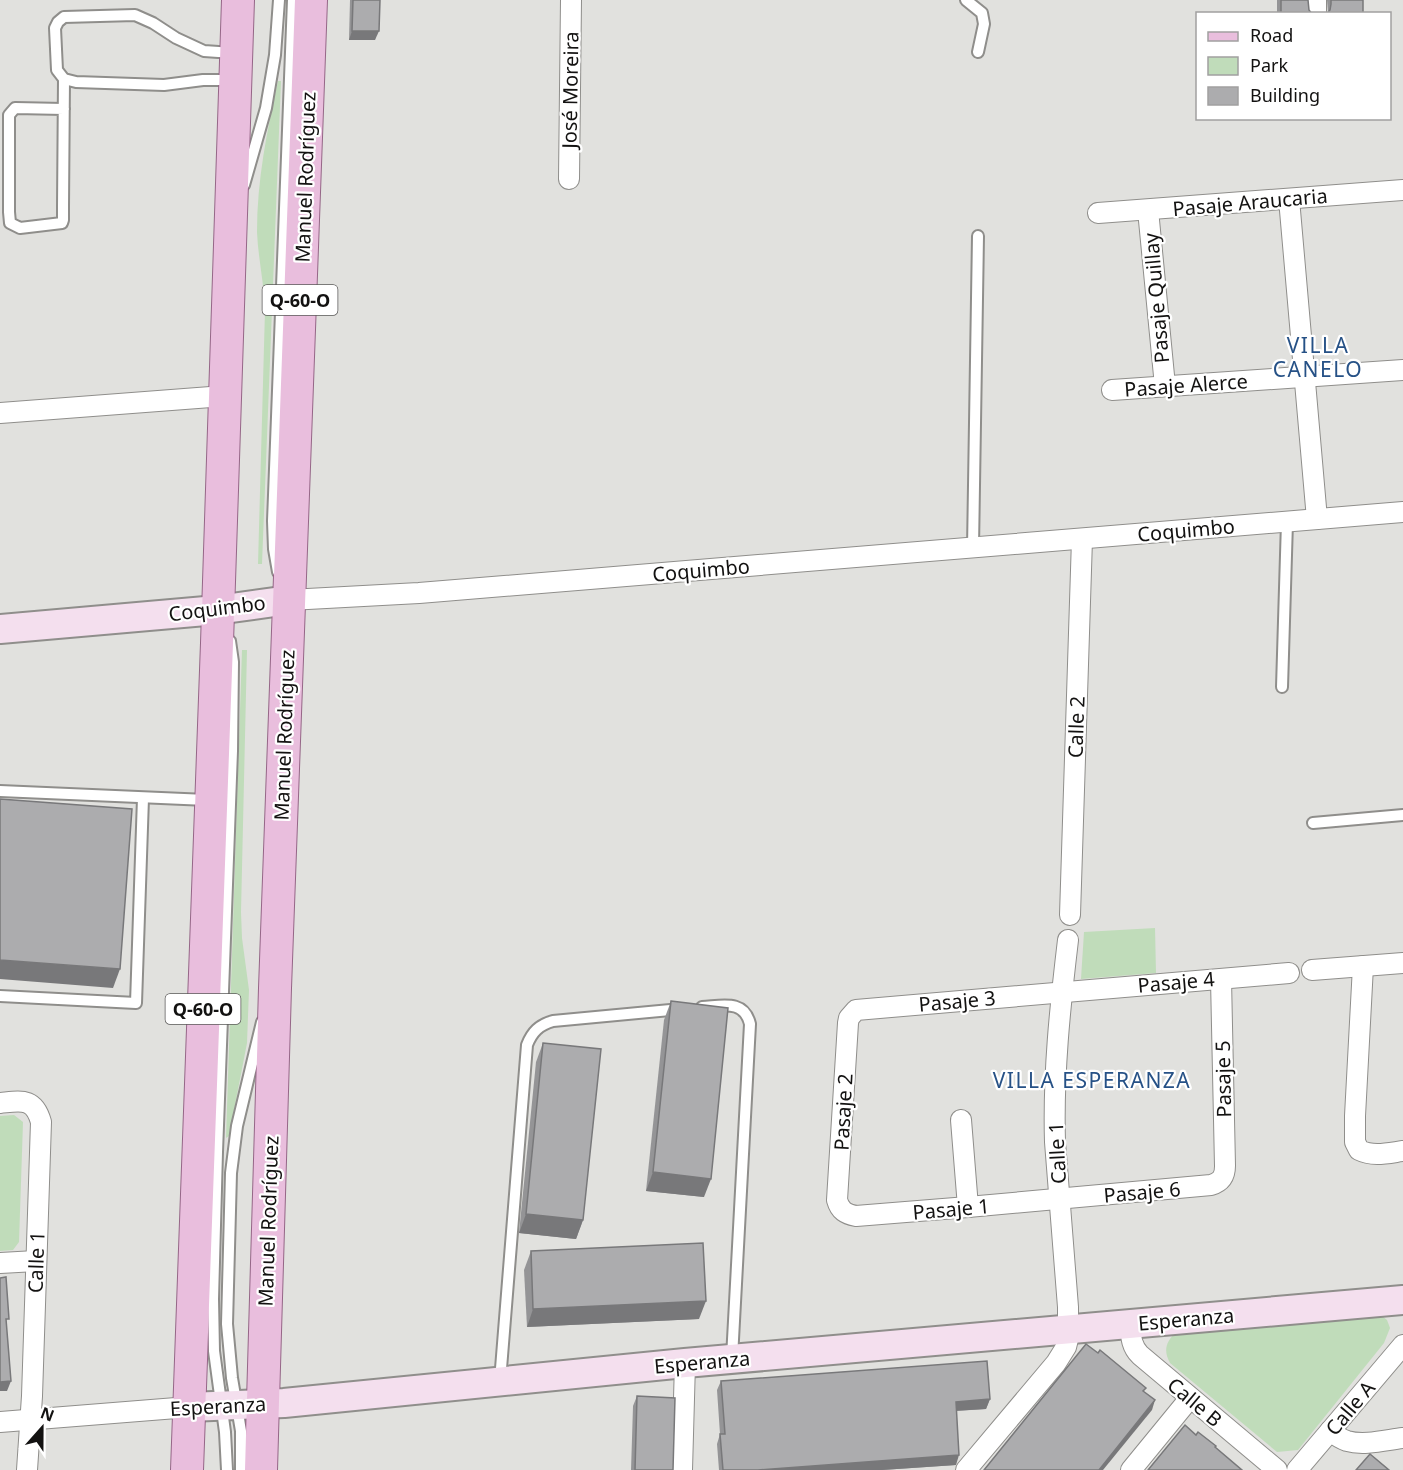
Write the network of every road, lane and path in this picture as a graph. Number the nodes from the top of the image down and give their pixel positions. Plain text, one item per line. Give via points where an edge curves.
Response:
1 (238, 0) edge
2 (279, 0) edge
3 (293, 0) edge
4 (312, 0) edge
5 (571, 0) edge
6 (966, 0) edge
7 (978, 52) dead end
8 (235, 66) junction
9 (64, 79) junction
10 (64, 109) junction
11 (569, 179) dead end
12 (1403, 190) edge
13 (1289, 199) junction
14 (1148, 210) junction
15 (1098, 213) dead end
16 (978, 236) dead end
17 (229, 250) junction
18 (1403, 370) edge
19 (1305, 377) junction
20 (1164, 387) junction
21 (1113, 390) dead end
22 (224, 396) junction
23 (0, 413) edge
24 (1403, 512) edge
25 (1317, 519) junction
26 (1287, 522) junction
27 (1082, 539) junction
28 (973, 548) junction
29 (289, 600) junction
30 (217, 610) junction
31 (0, 629) edge
32 (1282, 687) dead end
33 (0, 791) edge
34 (143, 798) junction
35 (211, 800) junction
36 (1403, 815) edge
37 (1313, 823) dead end
38 (1070, 915) dead end
39 (1068, 940) dead end
40 (1403, 963) edge
41 (1363, 966) junction
42 (1312, 970) dead end
43 (1289, 973) dead end
44 (1221, 979) junction
45 (1062, 992) junction
46 (0, 996) edge
47 (852, 1013) joint
48 (0, 1103) edge
49 (960, 1120) dead end
50 (1403, 1151) edge
51 (1222, 1178) joint
52 (1059, 1199) junction
53 (969, 1208) junction
54 (843, 1211) joint
55 (36, 1261) junction
56 (0, 1263) edge
57 (1403, 1300) edge
58 (1130, 1324) junction
59 (1068, 1330) junction
60 (1403, 1345) edge
61 (732, 1359) junction
62 (686, 1363) junction
63 (500, 1382) junction
64 (1190, 1398) junction
65 (240, 1405) junction
66 (189, 1407) junction
67 (30, 1419) junction
68 (0, 1422) edge
69 (1330, 1431) junction
70 (1403, 1438) edge
71 (27, 1470) edge
72 (187, 1470) edge
73 (227, 1470) edge
74 (241, 1470) edge
75 (261, 1470) edge
76 (682, 1470) edge
77 (966, 1470) edge
78 (1131, 1470) edge
79 (1277, 1470) edge
80 (1297, 1470) edge

1 - 8 main road, Q-60-O
2 - 17 lane via 266,108
3 - 29 lane via 273,521 275,561
4 - 29 main road, Manuel Rodríguez / Q-60-O
5 - 11 street, José Moreira
6 - 7 lane via 982,13 984,24
8 - 9 lane via 203,80 164,85
8 - 9 lane via 135,15 64,17 55,28 57,70
8 - 17 main road, Q-60-O
9 - 10 lane
10 - 10 lane via 15,108 9,115 9,212 14,226 62,223
12 - 13 street, Pasaje Araucaria
13 - 14 street, Pasaje Araucaria
13 - 19 street
14 - 15 street, Pasaje Araucaria
14 - 20 street, Pasaje Quillay
16 - 28 lane
17 - 22 main road, Q-60-O
18 - 19 street, Pasaje Alerce
19 - 20 street, Pasaje Alerce
19 - 25 street
20 - 21 street, Pasaje Alerce
22 - 23 street
22 - 30 main road, Q-60-O
24 - 25 street, Coquimbo
25 - 26 street, Coquimbo
26 - 27 street, Coquimbo
26 - 32 lane
27 - 28 street, Coquimbo
27 - 38 street, Calle 2
28 - 29 street, Coquimbo
29 - 30 street, Coquimbo
29 - 65 main road, Manuel Rodríguez / Q-60-O via 275,988
30 - 31 street, Coquimbo
30 - 35 main road, Q-60-O
30 - 65 lane via 234,662 214,1351
33 - 34 lane
34 - 35 lane
34 - 46 lane via 136,1003
35 - 66 main road, Q-60-O
36 - 37 lane
39 - 45 street, Calle 1
40 - 41 street
41 - 42 street
41 - 50 street via 1355,1142 1359,1150 1371,1154
43 - 44 street, Pasaje 4
44 - 45 street, Pasaje 4
44 - 51 street, Pasaje 5 via 1226,1166
45 - 47 street, Pasaje 3 via 861,1009
45 - 52 street, Calle 1 via 1054,1115
47 - 54 street, Pasaje 2 via 848,1023 837,1200
48 - 55 street, Calle 1 via 30,1103 41,1122
49 - 53 street
51 - 52 street, Pasaje 6 via 1211,1185
52 - 53 street, Pasaje 1
52 - 59 street, Calle 1
53 - 54 street, Pasaje 1 via 856,1216
55 - 56 street
55 - 67 street, Calle 1
57 - 58 street, Esperanza
58 - 59 street, Esperanza
58 - 64 street, Calle B via 1135,1350
59 - 61 street, Esperanza
59 - 77 street via 1066,1347 1056,1363
60 - 69 street, Calle A
61 - 62 street, Esperanza
61 - 63 lane via 750,1024 744,1011 728,1005 553,1021 530,1036
62 - 63 street, Esperanza
62 - 76 street
63 - 65 street, Esperanza
64 - 78 street
64 - 79 street, Calle B
65 - 66 street, Esperanza
65 - 73 lane via 225,1432
65 - 74 lane
65 - 75 main road, Manuel Rodríguez / Q-60-O
66 - 67 street, Esperanza
66 - 72 main road, Q-60-O
67 - 68 street, Esperanza
67 - 71 street, Calle 1
69 - 70 street via 1349,1442
69 - 80 street, Calle A

